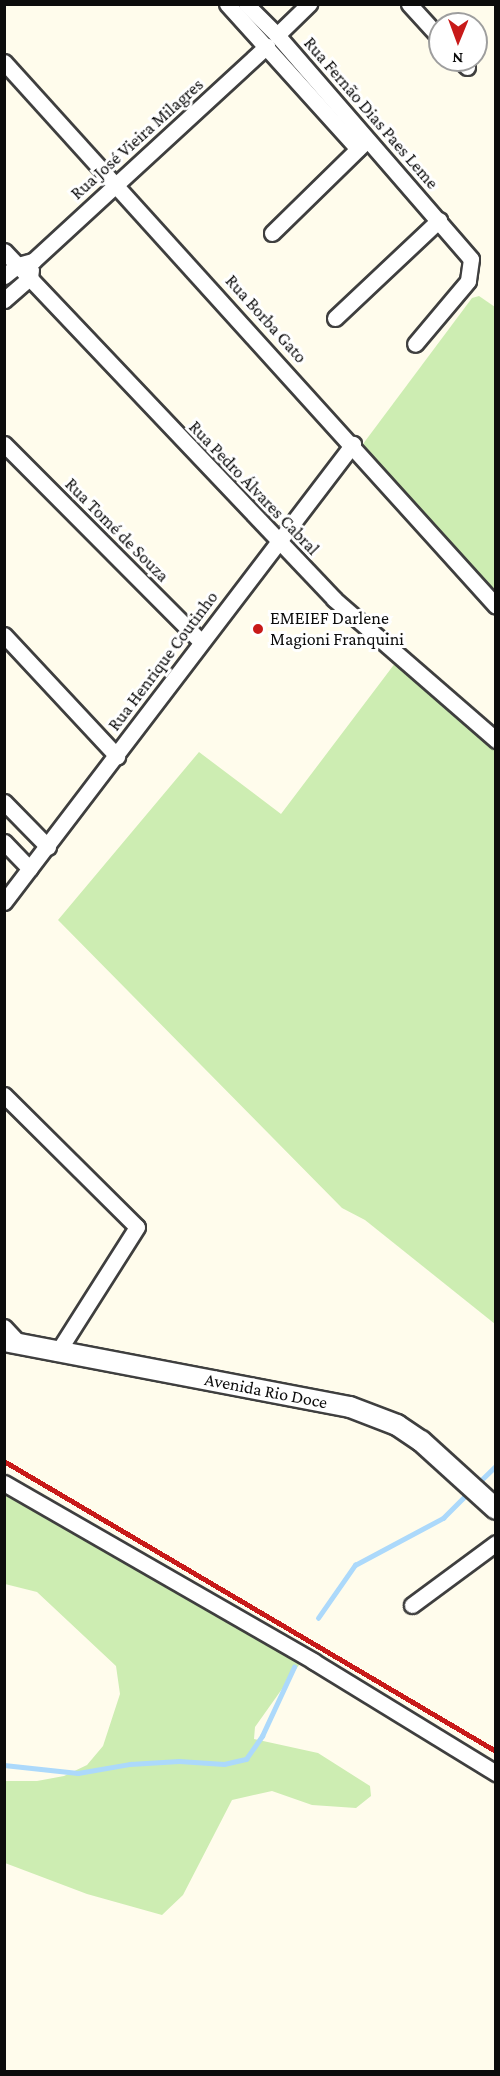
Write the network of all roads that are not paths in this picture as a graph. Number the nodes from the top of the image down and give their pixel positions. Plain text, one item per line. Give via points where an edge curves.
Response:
1 (227, 4) edge
2 (246, 4) edge
3 (309, 4) edge
4 (409, 4) edge
5 (428, 25) edge
6 (272, 40) junction
7 (4, 62) edge
8 (363, 144) junction
9 (116, 183) junction
10 (439, 220) junction
11 (272, 233) dead end
12 (4, 251) edge
13 (33, 261) junction
14 (18, 265) junction
15 (4, 276) edge
16 (30, 277) junction
17 (4, 300) edge
18 (335, 318) dead end
19 (415, 344) dead end
20 (4, 444) edge
21 (353, 444) junction
22 (277, 541) junction
23 (495, 606) edge
24 (4, 635) edge
25 (201, 642) junction
26 (493, 738) edge
27 (117, 756) junction
28 (4, 802) edge
29 (4, 842) edge
30 (48, 847) junction
31 (30, 869) junction
32 (4, 902) edge
33 (4, 1095) edge
34 (4, 1327) edge
35 (13, 1343) edge
36 (57, 1353) junction
37 (4, 1483) edge
38 (495, 1509) edge
39 (495, 1544) edge
40 (412, 1605) dead end
41 (495, 1773) edge

1 - 6 street
2 - 6 street, Rua Fernão Dias Paes Leme
3 - 6 street, Rua José Vieira Milagres
4 - 5 street
6 - 8 street, Rua Fernão Dias Paes Leme
6 - 9 street, Rua José Vieira Milagres
7 - 9 street, Rua Borba Gato
8 - 10 street, Rua Fernão Dias Paes Leme
8 - 11 street
9 - 13 street, Rua José Vieira Milagres
9 - 21 street, Rua Borba Gato
10 - 18 street
10 - 19 street, Rua Fernão Dias Paes Leme via 465,249 472,266 468,281
12 - 14 street, Rua Pedro Álvares Cabral
13 - 14 street, Rua José Vieira Milagres
13 - 16 street
14 - 15 street, Rua José Vieira Milagres
14 - 16 street, Rua Pedro Álvares Cabral
16 - 17 street
16 - 22 street, Rua Pedro Álvares Cabral
20 - 25 street, Rua Tomé de Souza
21 - 22 street, Rua Henrique Coutinho
21 - 23 street, Rua Borba Gato
22 - 25 street, Rua Henrique Coutinho
22 - 26 street, Rua Pedro Álvares Cabral via 334,599
24 - 27 street
25 - 27 street, Rua Henrique Coutinho
27 - 30 street, Rua Henrique Coutinho
28 - 30 street
29 - 31 street
30 - 31 street, Rua Henrique Coutinho
31 - 32 street, Rua Henrique Coutinho
33 - 36 street via 136,1227
34 - 35 street
35 - 36 street, Avenida Rio Doce
36 - 38 street, Avenida Rio Doce via 350,1407 397,1425 421,1441
37 - 41 street via 313,1661
39 - 40 street

